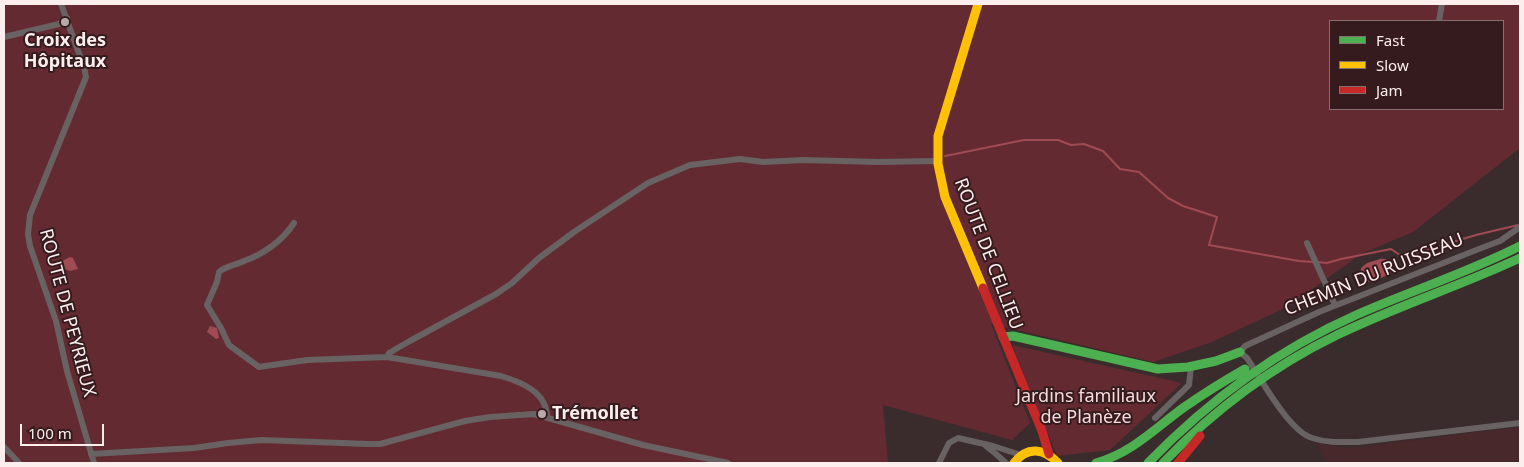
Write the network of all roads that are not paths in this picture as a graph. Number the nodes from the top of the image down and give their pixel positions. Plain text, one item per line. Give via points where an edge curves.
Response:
1 (61, 4) edge
2 (978, 4) edge
3 (1442, 4) edge
4 (67, 18) junction
5 (1439, 20) edge
6 (4, 37) edge
7 (938, 161) junction
8 (294, 222) dead end
9 (1520, 227) edge
10 (1306, 243) dead end
11 (1520, 246) edge
12 (1520, 258) edge
13 (1334, 305) junction
14 (1003, 337) junction
15 (1286, 351) junction
16 (1244, 355) junction
17 (386, 357) junction
18 (1191, 367) junction
19 (1239, 395) junction
20 (547, 417) junction
21 (1155, 418) dead end
22 (1520, 423) edge
23 (1039, 425) junction
24 (980, 444) junction
25 (4, 447) edge
26 (1031, 450) junction
27 (91, 454) junction
28 (1049, 454) junction
29 (1021, 455) junction
30 (18, 463) edge
31 (94, 463) edge
32 (728, 463) edge
33 (939, 463) edge
34 (1006, 463) edge
35 (1014, 463) edge
36 (1058, 463) edge
37 (1096, 463) edge
38 (1148, 463) edge
39 (1163, 463) edge
40 (1178, 463) edge

1 - 4 street, ROUTE DE PEYRIEUX
2 - 7 main road, ROUTE DE CELLIEU via 938,136
3 - 5 street
4 - 6 street via 59,24
4 - 27 street, ROUTE DE PEYRIEUX via 86,77 30,215 28,234 56,320
7 - 14 main road, ROUTE DE CELLIEU via 945,197
7 - 17 street via 763,162 740,159 690,165 648,183 574,232 496,294 389,352
8 - 17 street via 274,244 251,259 219,272 207,305 229,345 259,367 307,360
9 - 13 street, CHEMIN DU RUISSEAU via 1484,248
10 - 13 street
11 - 15 main road via 1472,269 1358,314
12 - 19 main road via 1324,342
13 - 16 street, CHEMIN DU RUISSEAU via 1245,346
14 - 18 main road via 1013,336 1158,369
14 - 23 main road, ROUTE DE CELLIEU
15 - 37 main road via 1271,354 1212,389 1136,447
15 - 38 main road via 1216,399
16 - 18 main road via 1234,353
16 - 22 street via 1290,421 1312,438 1365,441
17 - 20 street via 516,381 539,396
18 - 21 street via 1189,385
19 - 39 main road via 1205,422
19 - 40 main road
20 - 27 street via 534,414 465,421 380,444 262,440
20 - 32 street via 643,445
23 - 26 main road via 1037,442
23 - 28 main road, ROUTE DE CELLIEU
24 - 29 street
24 - 33 street via 963,438 953,440
24 - 34 street via 990,448
25 - 30 street
26 - 28 main road
26 - 29 main road
27 - 31 street, ROUTE DE PEYRIEUX
28 - 36 main road
29 - 35 main road

